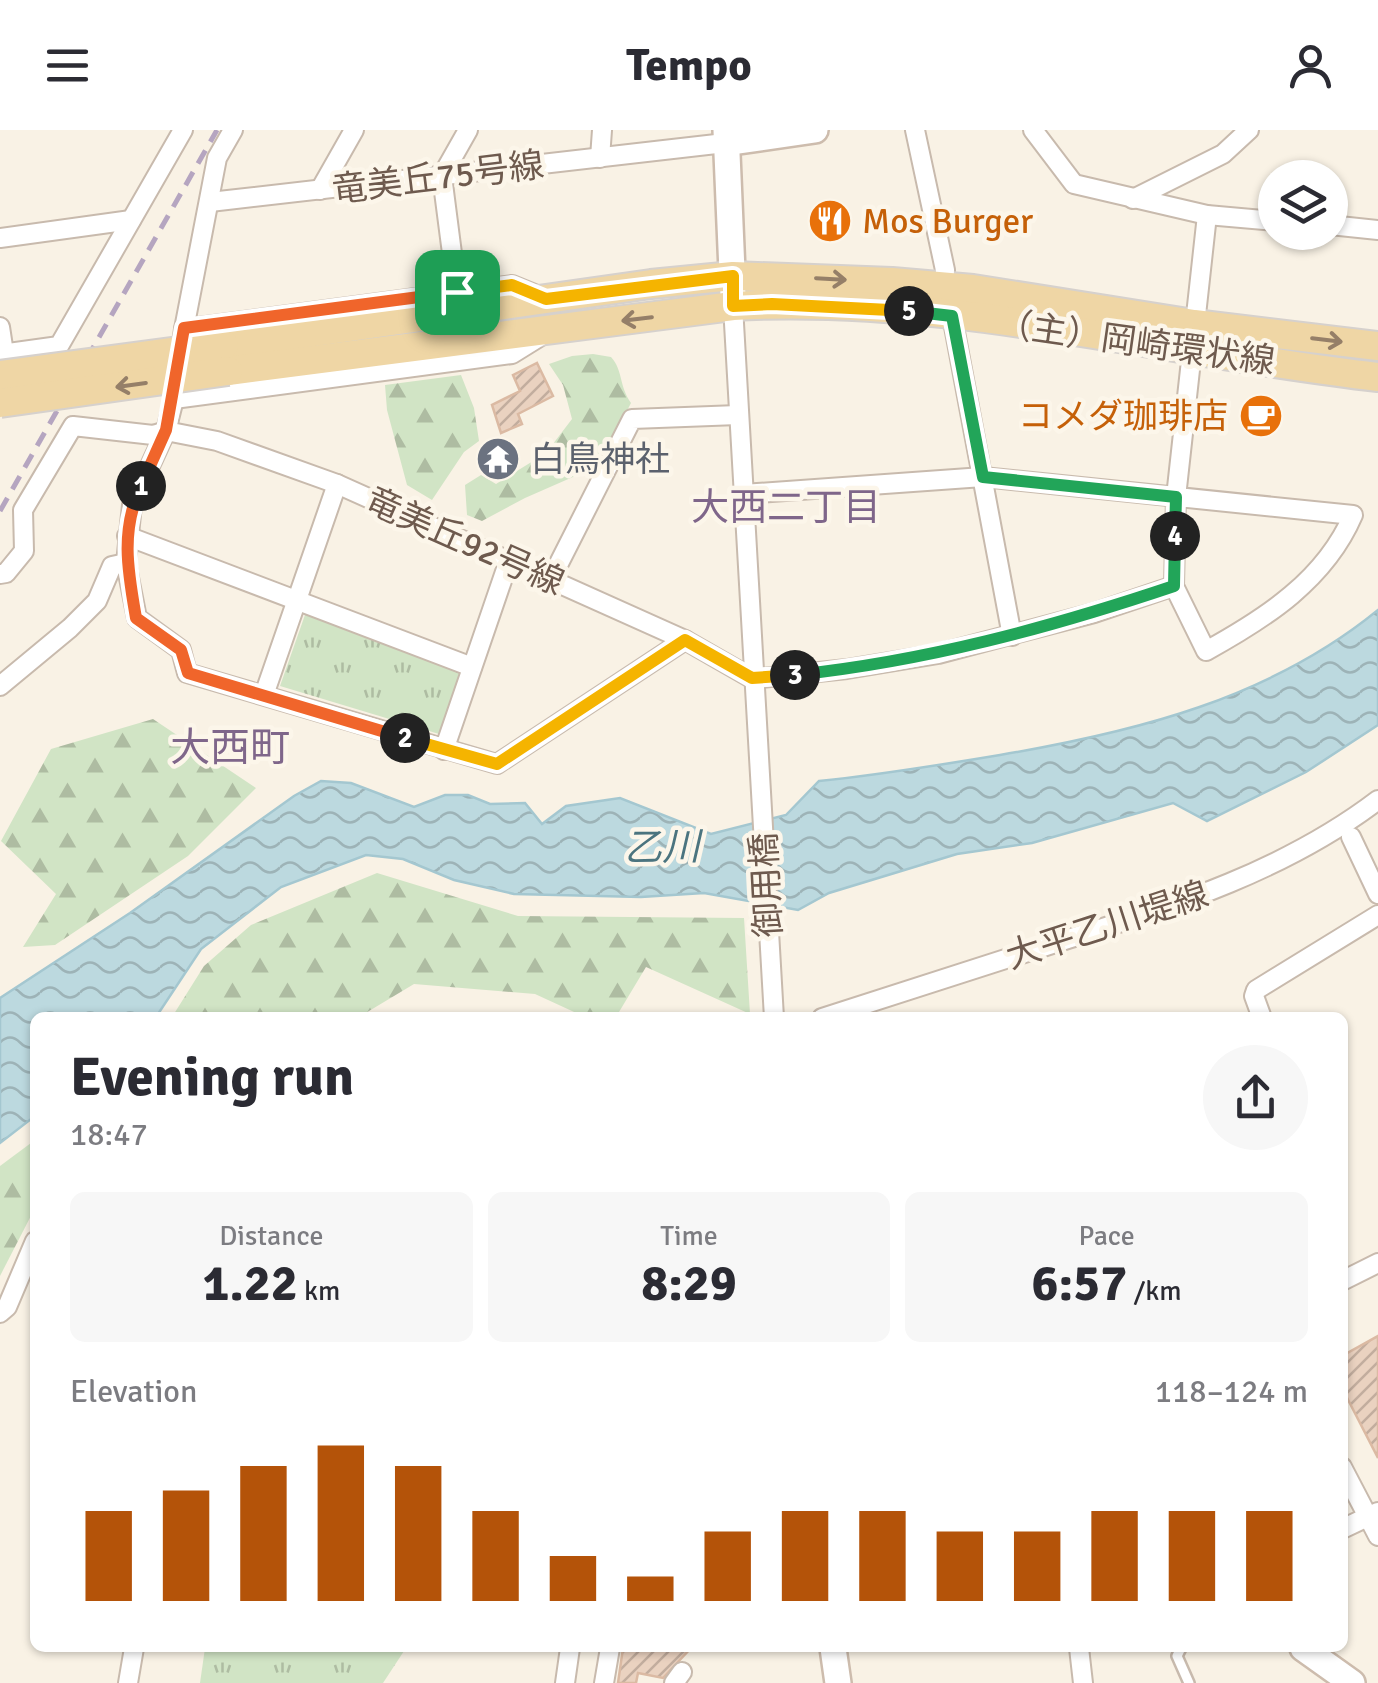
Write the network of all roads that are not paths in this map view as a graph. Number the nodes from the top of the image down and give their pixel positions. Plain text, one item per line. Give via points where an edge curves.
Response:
1 (183, 130) edge
2 (233, 130) edge
3 (354, 130) edge
4 (468, 130) edge
5 (602, 130) edge
6 (815, 130) edge
7 (915, 130) edge
8 (1033, 130) edge
9 (1249, 130) edge
10 (725, 137) edge
11 (600, 158) junction
12 (442, 176) junction
13 (320, 190) junction
14 (1133, 199) junction
15 (210, 202) junction
16 (1207, 215) junction
17 (131, 220) junction
18 (1258, 220) edge
19 (1348, 228) edge
20 (1378, 230) edge
21 (0, 238) edge
22 (733, 276) junction
23 (944, 288) junction
24 (457, 292) junction
25 (546, 299) junction
26 (733, 306) junction
27 (952, 316) junction
28 (0, 327) edge
29 (184, 328) junction
30 (552, 329) junction
31 (1194, 337) junction
32 (1378, 346) edge
33 (226, 358) junction
34 (1, 361) edge
35 (1378, 378) edge
36 (174, 399) junction
37 (0, 403) edge
38 (738, 414) junction
39 (166, 430) junction
40 (983, 477) junction
41 (337, 484) junction
42 (743, 494) junction
43 (1176, 497) junction
44 (127, 536) junction
45 (126, 563) junction
46 (517, 564) junction
47 (0, 574) edge
48 (550, 579) junction
49 (1174, 586) junction
50 (296, 600) junction
51 (1012, 636) junction
52 (685, 640) junction
53 (472, 668) junction
54 (752, 678) junction
55 (0, 686) edge
56 (264, 696) junction
57 (444, 750) junction
58 (1378, 800) edge
59 (1351, 837) dead end
60 (1378, 894) edge
61 (1378, 915) edge
62 (774, 1012) edge
63 (841, 1012) edge
64 (1260, 1012) edge
65 (30, 1253) edge
66 (1378, 1263) edge
67 (1348, 1277) edge
68 (0, 1313) edge
69 (1348, 1476) edge
70 (1373, 1514) edge
71 (1348, 1527) edge
72 (1378, 1536) edge
73 (133, 1652) edge
74 (569, 1652) edge
75 (609, 1652) edge
76 (833, 1652) edge
77 (1079, 1652) edge
78 (1179, 1652) edge
79 (1309, 1652) edge
80 (128, 1683) edge
81 (565, 1683) edge
82 (604, 1683) edge
83 (838, 1683) edge
84 (1083, 1683) edge
85 (1189, 1683) edge
86 (1352, 1683) edge

1 - 17 street
2 - 15 street via 217,158
3 - 13 street
4 - 12 street
5 - 11 street
6 - 10 street
7 - 23 street
8 - 14 street via 1074,184
9 - 14 street via 1223,154
10 - 11 street, 竜美丘75号線
10 - 22 street
11 - 12 street, 竜美丘75号線
12 - 13 street, 竜美丘75号線
12 - 24 street
13 - 15 street, 竜美丘75号線
14 - 16 street
15 - 29 street
16 - 18 street
16 - 31 street
17 - 21 street
17 - 34 street via 59,346
19 - 20 street
22 -> 23 main road, （主）岡崎環状線
22 - 25 main road, （主）岡崎環状線
22 - 26 street
23 - 31 main road, （主）岡崎環状線
24 - 25 street via 512,285
24 - 29 street
25 - 33 main road, （主）岡崎環状線
26 - 27 main road, （主）岡崎環状線 via 867,307
26 -> 30 main road, （主）岡崎環状線
26 - 38 street, 御用橋
27 - 31 main road, （主）岡崎環状線
27 - 40 street
28 - 34 street
29 - 36 street
30 - 33 main road, （主）岡崎環状線
30 - 36 street via 512,354
31 -> 32 main road, （主）岡崎環状線
31 - 35 main road, （主）岡崎環状線
31 - 43 street
33 - 34 main road, （主）岡崎環状線, bridge
33 -> 37 main road, （主）岡崎環状線, bridge
36 - 39 street
38 - 42 street, 御用橋
38 - 48 street via 632,419
39 - 41 street, 竜美丘92号線
39 - 44 street via 132,506
39 - 47 street, 竜美丘92号線 via 153,435 73,426 23,510 24,551
40 - 42 street
40 - 43 street
40 - 51 street
41 - 46 street, 竜美丘92号線
41 - 50 street
42 - 54 street, 御用橋
43 - 49 street
43 - 49 street via 1354,515 1307,583 1206,651
44 - 45 street
44 - 50 street
45 - 55 street via 112,566 97,600
45 - 56 street via 136,618 181,650 188,673
46 - 48 street, 竜美丘92号線
46 - 53 street via 506,569
48 - 52 street, 竜美丘92号線
49 - 51 street
50 - 53 street
50 - 56 street
51 - 54 street via 847,669
52 - 54 street, 竜美丘92号線
52 - 57 street via 497,764
53 - 57 street
54 - 62 street, 御用橋
56 - 57 street
58 - 63 street, 大平乙川堤線 via 1346,825 1192,900
59 - 60 street
61 - 64 street via 1256,990
65 - 68 street
66 - 67 street
69 - 70 street
70 - 71 street
70 - 72 street
73 - 80 street
74 - 81 street
75 - 82 street
76 - 83 street
77 - 84 street
78 - 85 lane
79 - 86 street

